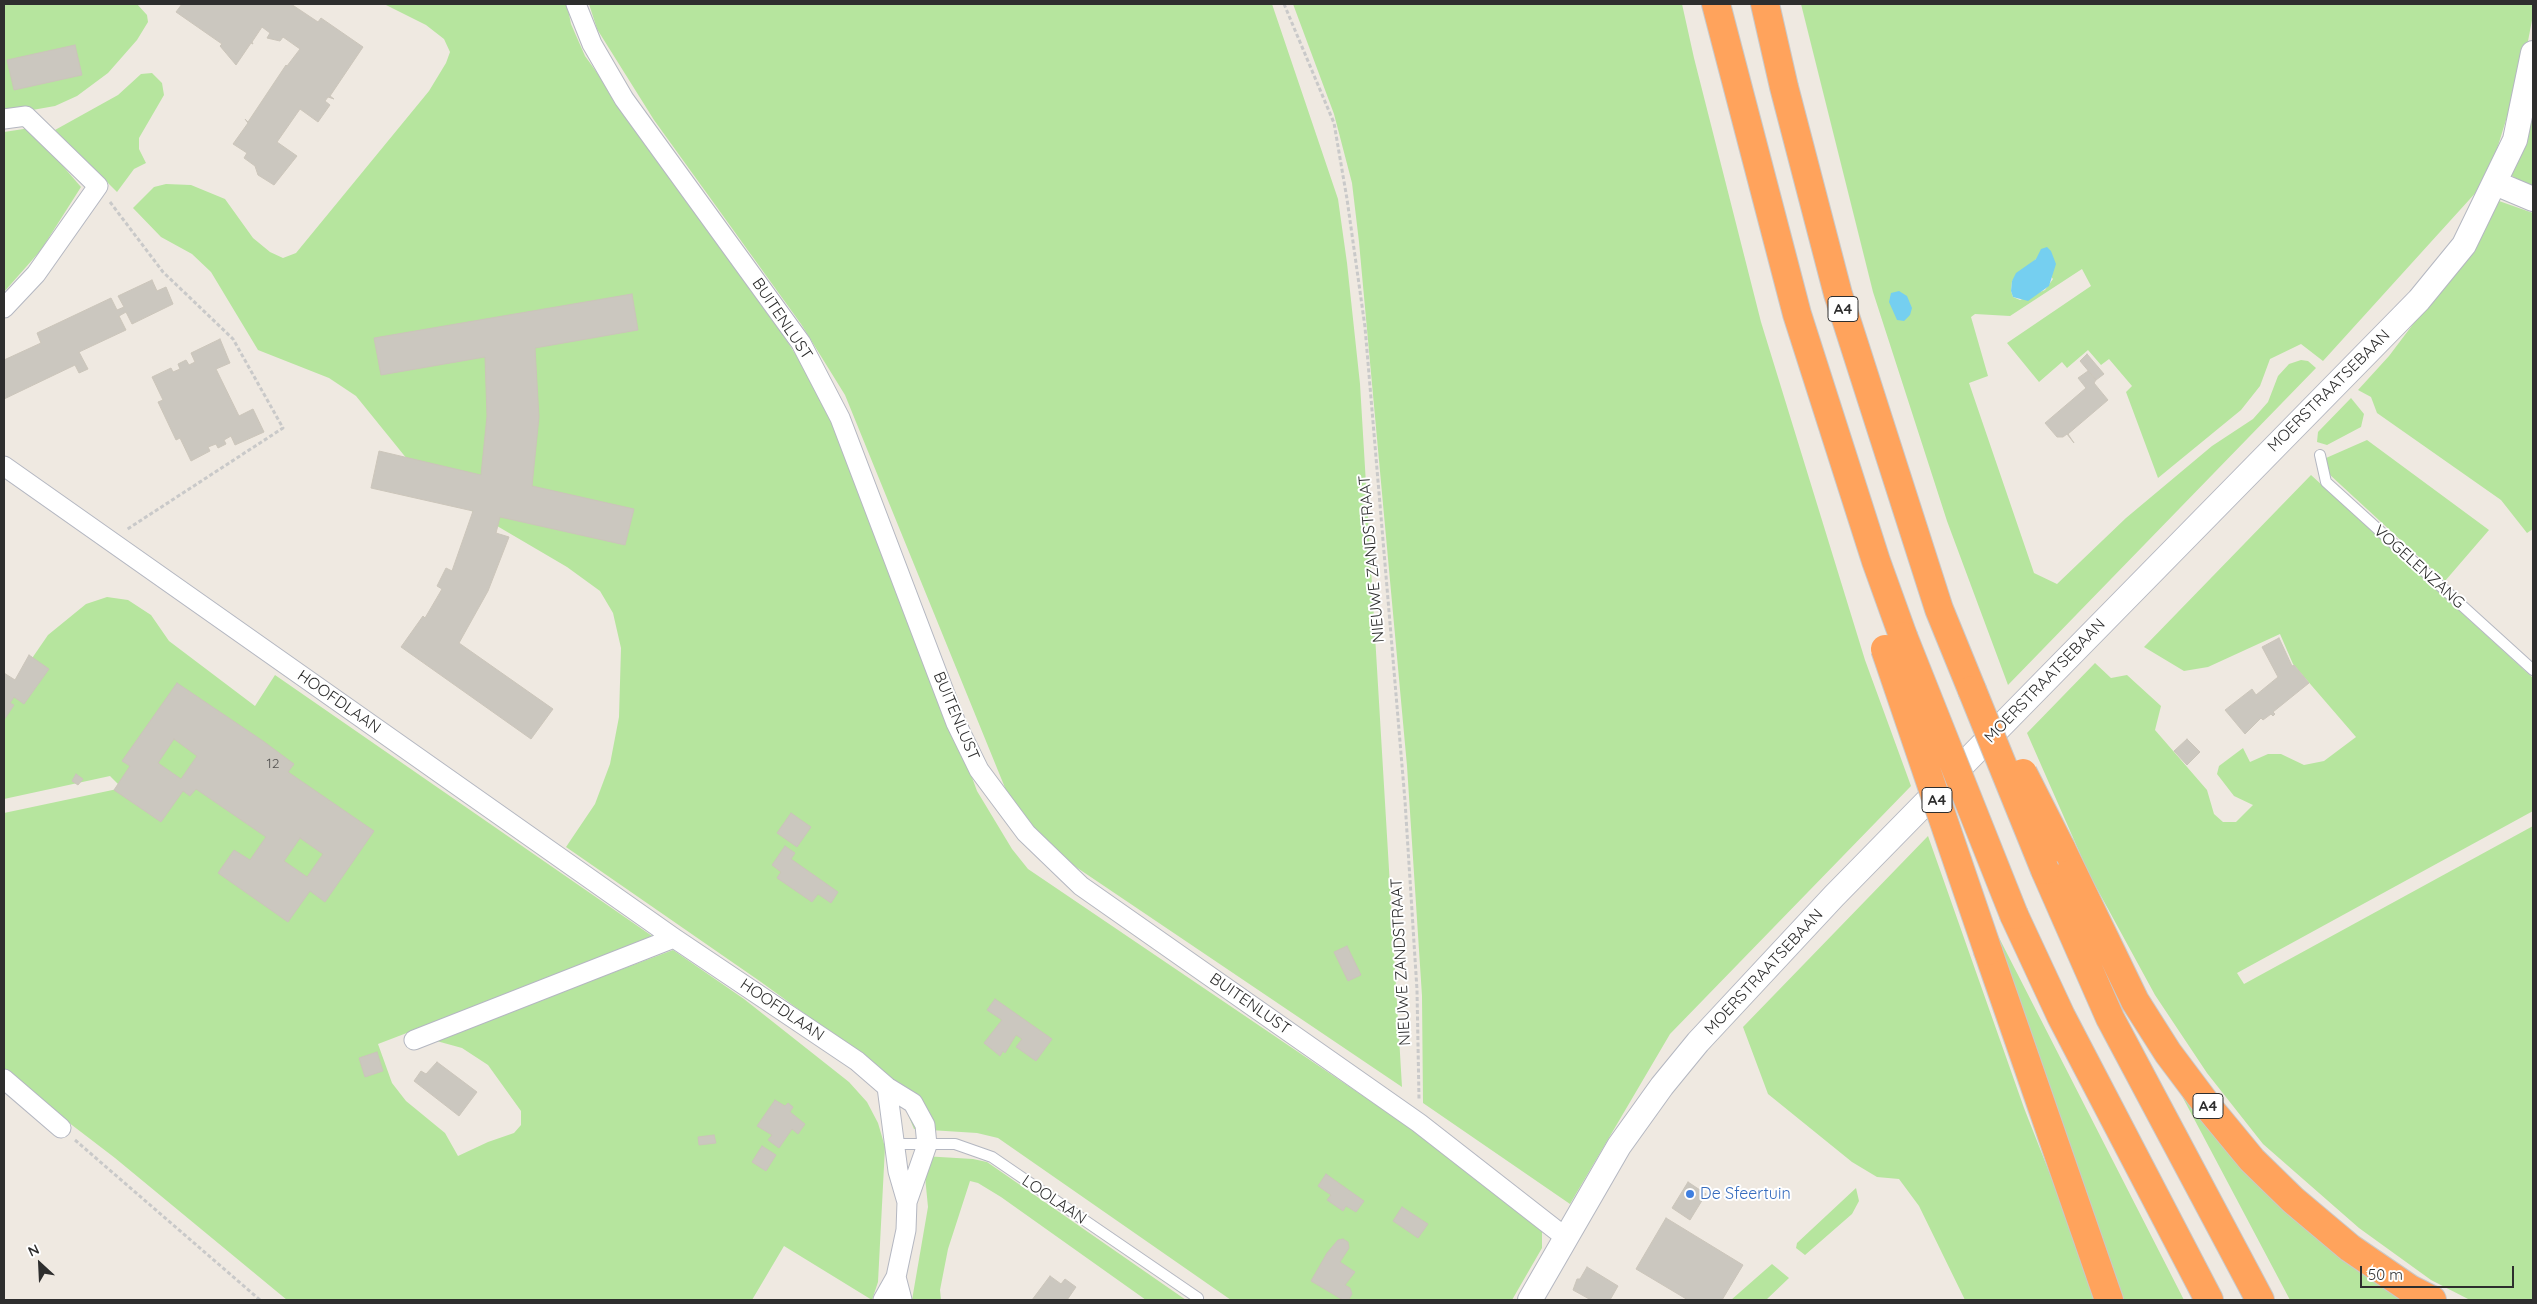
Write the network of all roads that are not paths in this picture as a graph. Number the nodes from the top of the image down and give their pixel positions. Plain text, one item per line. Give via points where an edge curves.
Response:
1 (576, 4) edge
2 (1716, 4) edge
3 (1765, 4) edge
4 (2533, 53) edge
5 (4, 119) edge
6 (2495, 183) junction
7 (2533, 199) edge
8 (4, 308) edge
9 (2320, 455) dead end
10 (4, 466) edge
11 (1894, 643) junction
12 (2533, 670) edge
13 (1972, 690) junction
14 (674, 938) junction
15 (414, 1040) dead end
16 (4, 1079) edge
17 (886, 1087) junction
18 (61, 1128) road end
19 (896, 1144) junction
20 (927, 1145) junction
21 (907, 1202) junction
22 (1565, 1237) junction
23 (896, 1278) junction
24 (1198, 1298) dead end
25 (883, 1300) edge
26 (902, 1300) edge
27 (1530, 1300) edge
28 (2109, 1300) edge
29 (2210, 1300) edge
30 (2260, 1300) edge
31 (2432, 1300) edge

1 - 22 street, BUITENLUST via 592,44 624,99 801,343 840,418 956,723 979,770 1026,833 1081,886 1419,1123
2 - 11 highway, A4 via 1797,314 1876,561
3 - 13 highway, A4 via 1838,294 1939,609
4 - 6 street, MOERSTRAATSEBAAN via 2515,140
5 - 8 street via 26,116 98,186 36,274
6 - 7 street
6 - 22 street, MOERSTRAATSEBAAN via 2464,244 2419,300 1841,889 1698,1042 1619,1146
9 - 12 lane, VOGELENZANG via 2326,482
10 - 14 street, HOOFDLAAN
11 - 28 highway, A4, bridge via 1988,951
11 - 29 highway, A4, bridge via 2061,1016
13 - 30 highway, A4, bridge via 2045,870 2110,1018
13 - 31 highway, A4, bridge via 2026,778 2135,1001 2168,1053 2210,1109 2252,1160 2293,1200 2350,1248
14 - 15 street
14 - 17 street, HOOFDLAAN via 857,1061
16 - 18 street
17 - 19 street, HOOFDLAAN
17 - 20 street, HOOFDLAAN via 913,1103 925,1125
19 - 20 lane, LOOLAAN
19 - 21 street, HOOFDLAAN via 898,1171
20 - 21 street, HOOFDLAAN
20 - 24 lane, LOOLAAN via 955,1144 992,1157
21 - 23 street, HOOFDLAAN via 906,1230
22 - 27 street, MOERSTRAATSEBAAN
23 - 25 street, HOOFDLAAN
23 - 26 street, HOOFDLAAN

